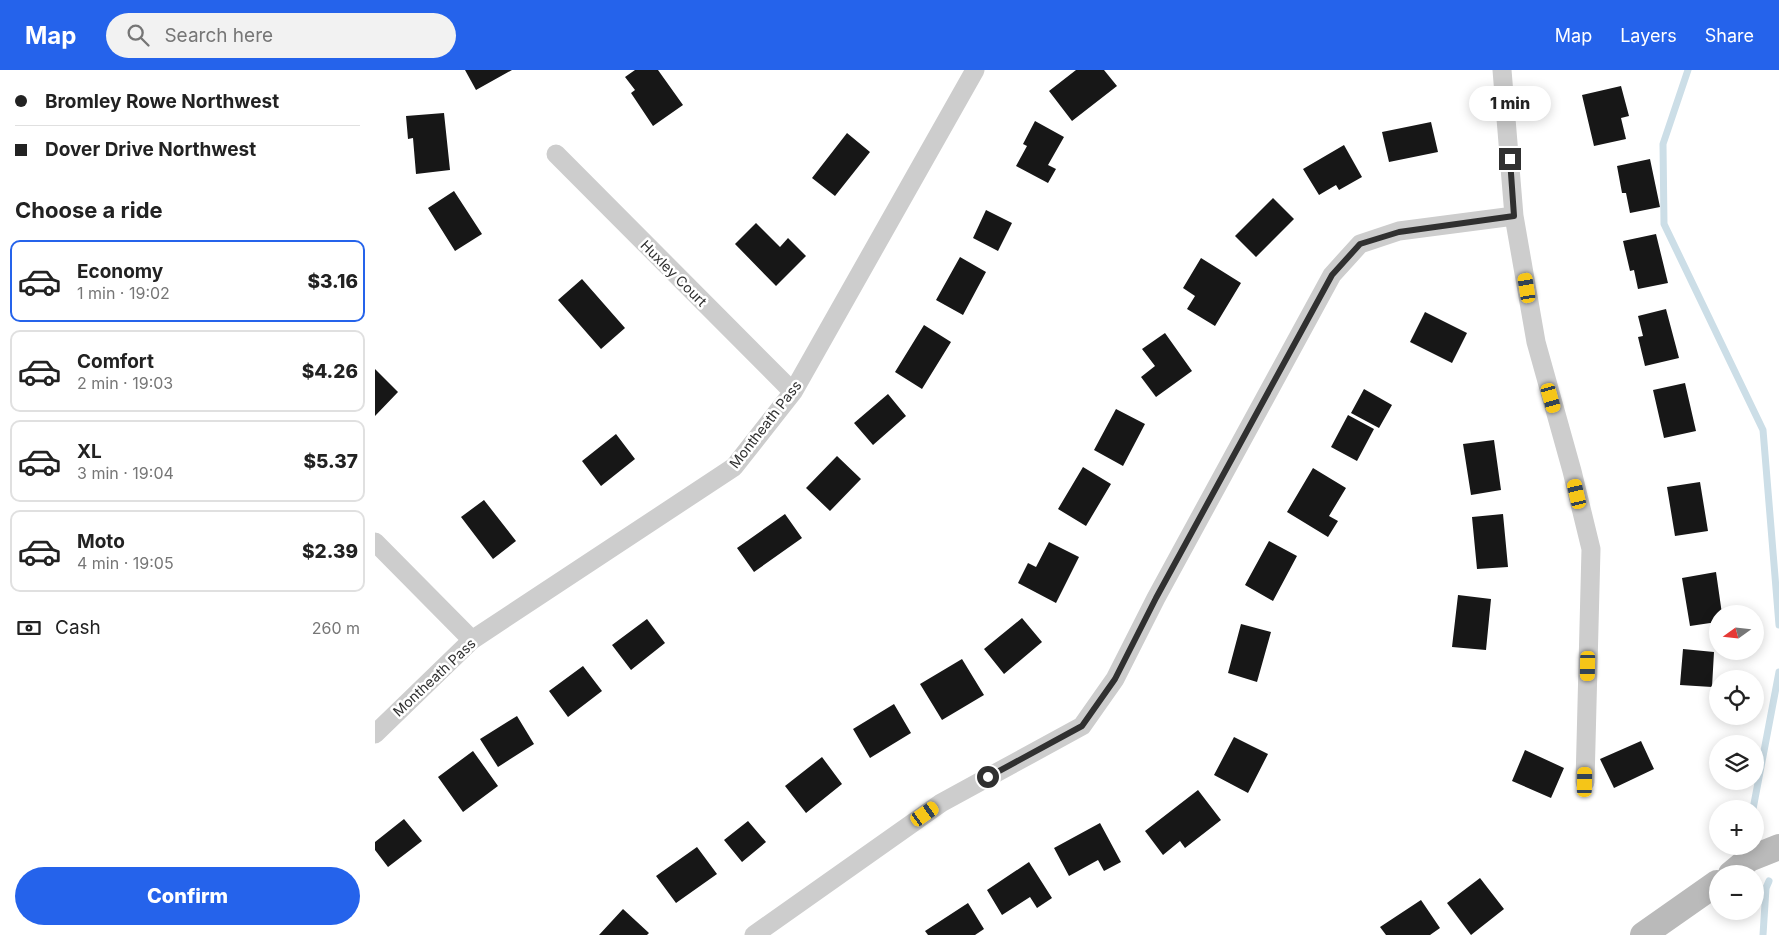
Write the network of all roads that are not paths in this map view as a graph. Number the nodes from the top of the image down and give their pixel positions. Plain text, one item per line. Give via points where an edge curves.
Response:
1 (975, 70) edge
2 (1501, 70) edge
3 (555, 154) dead end
4 (1514, 216) junction
5 (793, 392) junction
6 (375, 542) edge
7 (472, 640) junction
8 (375, 734) edge
9 (1585, 782) dead end
10 (1779, 847) edge
11 (1742, 865) edge
12 (1709, 890) edge
13 (754, 935) edge
14 (1643, 935) edge

1 - 5 street, Montheath Pass
2 - 4 street
3 - 5 street, Huxley Court
4 - 9 street via 1536,342 1591,549
4 - 13 street via 1399,232 1360,244 1332,275 1115,679 1082,726 941,803
5 - 7 street, Montheath Pass via 734,467
6 - 7 street
7 - 8 street, Montheath Pass
10 - 11 street
12 - 14 street

